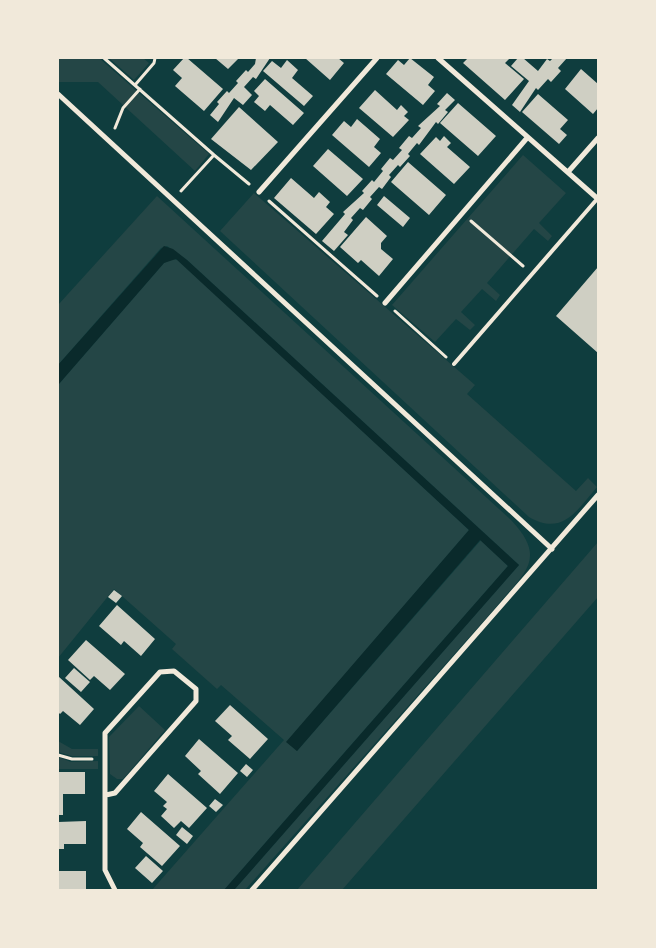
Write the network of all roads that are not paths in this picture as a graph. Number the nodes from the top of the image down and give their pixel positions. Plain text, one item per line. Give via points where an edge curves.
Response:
1 (377, 58) edge
2 (442, 59) edge
3 (58, 94) edge
4 (527, 138) junction
5 (598, 138) edge
6 (568, 172) junction
7 (259, 192) road end
8 (598, 199) edge
9 (385, 303) road end
10 (454, 364) road end
11 (598, 495) edge
12 (552, 549) junction
13 (106, 795) junction
14 (115, 890) edge
15 (252, 890) edge

1 - 7 street
2 - 4 street
3 - 12 street
4 - 6 street
4 - 9 street
5 - 6 street
6 - 8 street
8 - 10 lane
11 - 12 street
12 - 15 street
13 - 13 street via 115,793 196,701 196,689 174,671 160,672 105,733
13 - 14 street via 105,870

